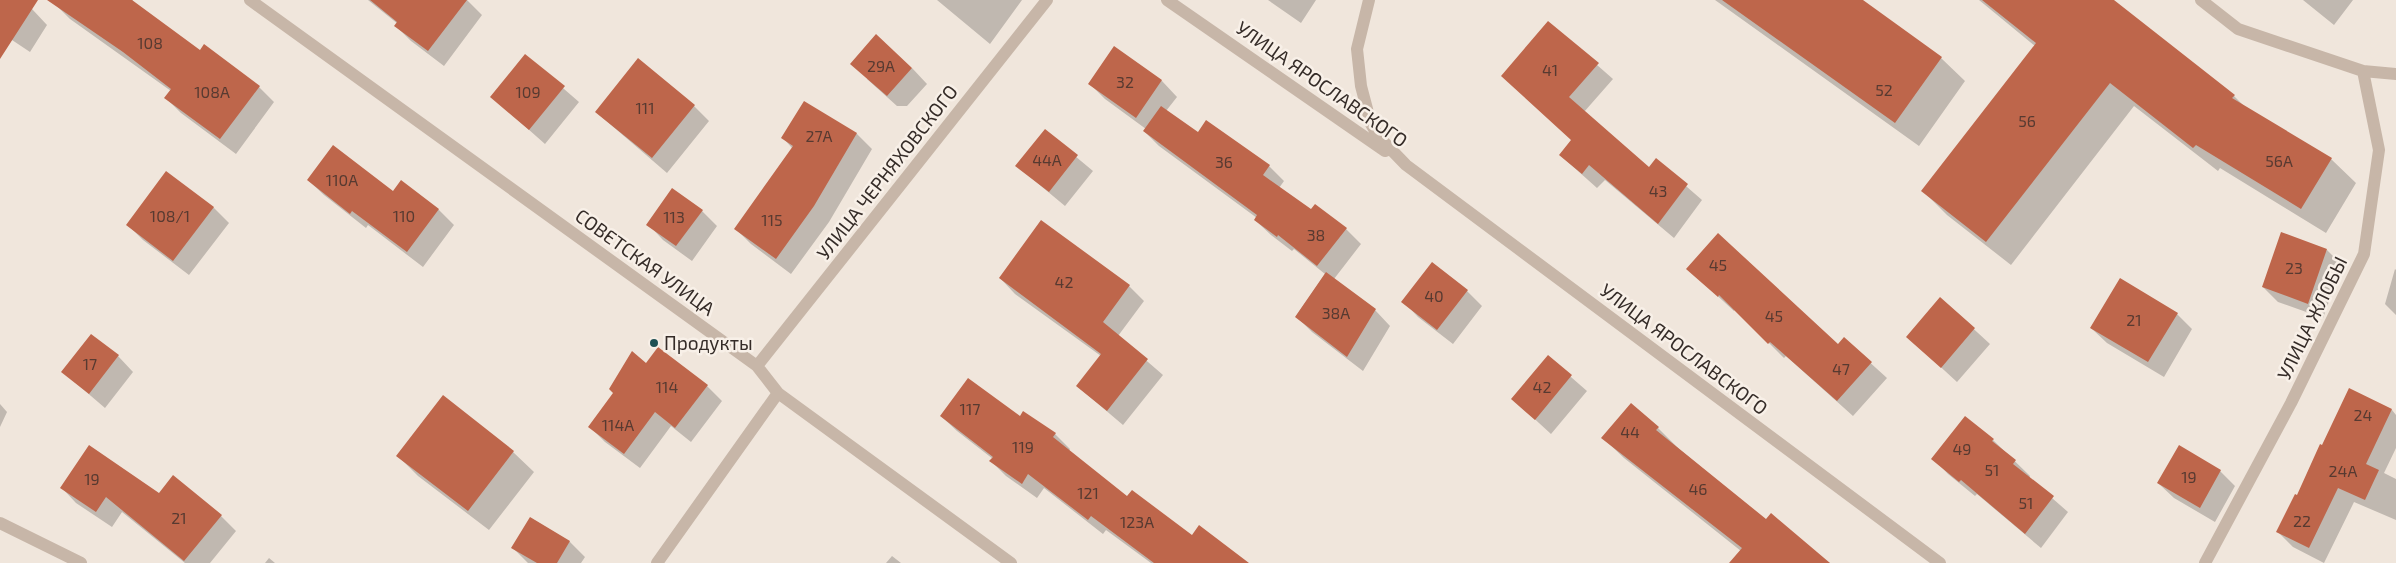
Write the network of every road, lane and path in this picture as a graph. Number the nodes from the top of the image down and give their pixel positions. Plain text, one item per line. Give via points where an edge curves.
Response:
1 (250, 0) edge
2 (1047, 0) edge
3 (1167, 0) edge
4 (1369, 0) edge
5 (2201, 0) edge
6 (2364, 71) junction
7 (2396, 74) edge
8 (1406, 165) junction
9 (757, 366) junction
10 (778, 393) junction
11 (0, 523) edge
12 (81, 563) edge
13 (658, 563) edge
14 (1011, 563) edge
15 (1940, 563) edge
16 (2206, 563) edge

1 - 9 street, СОВЕТСКАЯ УЛИЦА
2 - 9 street, УЛИЦА ЧЕРНЯХОВСКОГО
3 - 8 street, УЛИЦА ЯРОСЛАВСКОГО
4 - 8 street, УЛИЦА ЯРОСЛАВСКОГО via 1357,49 1361,86 1371,124
5 - 6 street via 2238,29
6 - 7 street
6 - 16 street, УЛИЦА ЖЛОБЫ via 2379,150 2364,254 2291,403
8 - 15 street, УЛИЦА ЯРОСЛАВСКОГО
9 - 10 street, СОВЕТСКАЯ УЛИЦА
10 - 13 street
10 - 14 street, СОВЕТСКАЯ УЛИЦА
11 - 12 street

